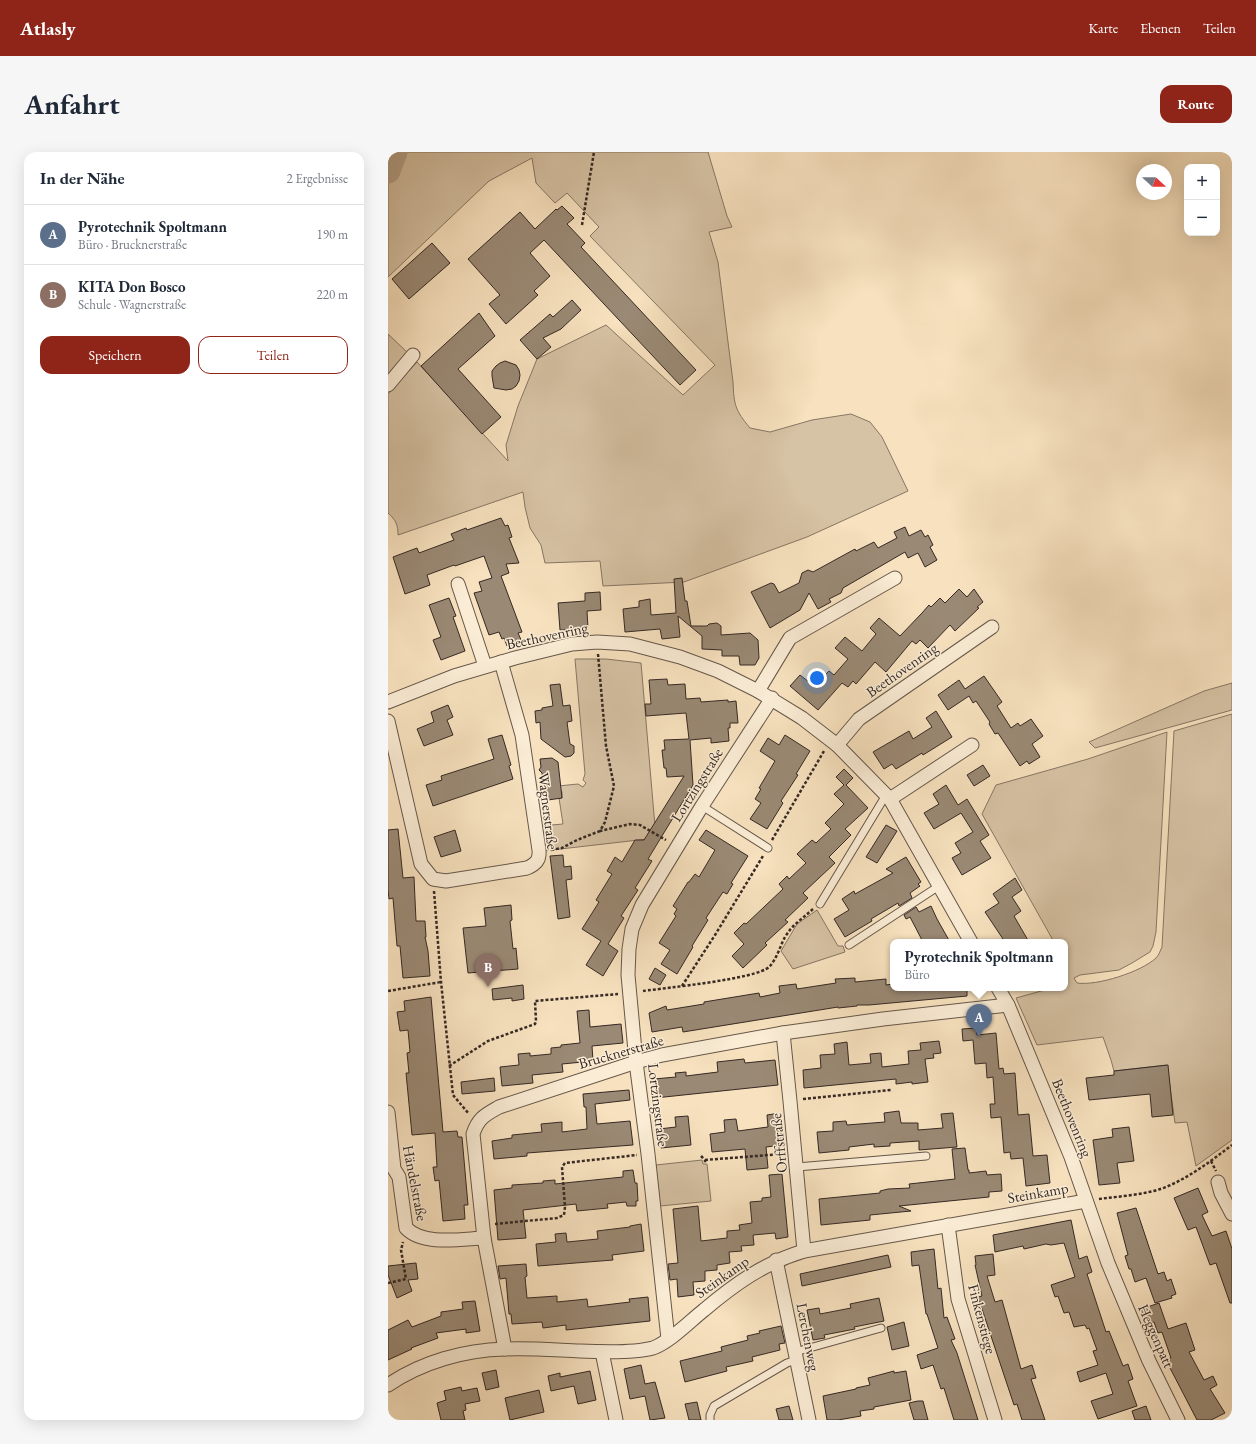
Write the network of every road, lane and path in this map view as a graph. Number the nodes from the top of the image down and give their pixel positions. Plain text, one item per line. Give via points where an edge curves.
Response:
1 (594, 152) edge
2 (582, 225) dead end
3 (412, 355) dead end
4 (388, 385) edge
5 (895, 578) dead end
6 (458, 584) dead end
7 (992, 627) dead end
8 (597, 642) junction
9 (501, 662) junction
10 (485, 666) junction
11 (758, 691) junction
12 (772, 698) junction
13 (388, 702) edge
14 (388, 720) edge
15 (833, 743) junction
16 (972, 745) dead end
17 (888, 797) junction
18 (702, 806) junction
19 (600, 831) junction
20 (677, 847) junction
21 (768, 848) junction
22 (539, 850) junction
23 (433, 879) junction
24 (939, 886) junction
25 (820, 904) joint
26 (969, 939) edge
27 (849, 945) dead end
28 (441, 982) junction
29 (682, 986) junction
30 (388, 991) edge
31 (1000, 991) edge
32 (629, 993) junction
33 (1008, 1005) junction
34 (782, 1033) junction
35 (636, 1062) junction
36 (450, 1066) junction
37 (891, 1090) dead end
38 (790, 1101) junction
39 (388, 1112) edge
40 (477, 1123) junction
41 (1232, 1145) edge
42 (796, 1153) junction
43 (648, 1154) junction
44 (701, 1156) dead end
45 (926, 1156) dead end
46 (797, 1167) junction
47 (1218, 1182) dead end
48 (1086, 1201) junction
49 (1232, 1214) edge
50 (948, 1225) junction
51 (406, 1228) junction
52 (483, 1232) junction
53 (804, 1251) junction
54 (776, 1260) junction
55 (1108, 1263) joint
56 (388, 1283) edge
57 (881, 1328) dead end
58 (668, 1339) junction
59 (505, 1349) junction
60 (602, 1352) junction
61 (796, 1356) junction
62 (388, 1385) edge
63 (616, 1420) edge
64 (710, 1420) edge
65 (809, 1420) edge
66 (995, 1420) edge
67 (1178, 1420) edge

1 - 2 path
3 - 4 street
5 - 11 street via 790,638
6 - 10 street
7 - 15 street, Beethovenring via 859,719
8 - 9 street, Beethovenring via 572,644
8 - 11 street, Beethovenring via 630,644 680,657 718,671
8 - 19 path via 606,746 614,786 605,822
9 - 10 street, Beethovenring
9 - 22 street, Wagnerstraße via 522,736
10 - 13 street, Beethovenring
11 - 12 street, Beethovenring
12 - 15 street, Beethovenring
12 - 18 street, Lortzingstraße
14 - 23 street via 421,864
15 - 17 street, Beethovenring
15 - 21 path
16 - 17 street
17 - 24 street, Beethovenring
17 - 25 lane
18 - 20 street, Lortzingstraße
18 - 21 lane
19 - 20 path via 630,824 640,825
19 - 22 path via 562,848
20 - 32 street, Lortzingstraße via 642,906 632,929 629,949
21 - 29 path
22 - 23 street, Wagnerstraße via 539,858 534,865 527,868 446,882
23 - 28 path
24 - 26 street, Beethovenring
24 - 27 lane
25 - 29 path via 796,922 769,967 740,977
28 - 30 path
28 - 36 path
29 - 32 path
31 - 33 street, Beethovenring
32 - 35 street, Lortzingstraße
32 - 36 path via 534,1001 535,1024 488,1041
33 - 34 street, Brucknerstraße
33 - 48 street, Beethovenring via 1071,1156
34 - 35 street, Brucknerstraße
34 - 38 street, Orffstraße
35 - 40 street, Brucknerstraße via 499,1107
35 - 43 street, Lortzingstraße
36 - 40 path via 454,1095
37 - 38 path
38 - 42 street, Orffstraße
39 - 51 street, Händelstraße via 394,1169 399,1177
40 - 52 street via 473,1134
41 - 48 path via 1187,1177 1164,1187 1133,1195
42 - 44 path via 705,1162
42 - 46 street, Orffstraße
43 - 52 path via 565,1163 562,1167 564,1215
43 - 58 street, Lortzingstraße
45 - 46 lane
46 - 53 street, Orffstraße
47 - 49 street
48 - 50 street, Steinkamp
48 - 55 street, Beethovenring
50 - 53 street, Steinkamp
50 - 66 street, Finkenstiege via 958,1299
51 - 52 street, Händelstraße via 418,1237 439,1240
51 - 56 path via 401,1250 406,1279
52 - 59 street
53 - 54 street, Steinkamp
54 - 58 street, Steinkamp via 728,1290
54 - 61 street, Lerchenweg
55 - 67 street, Heggenpatt via 1149,1361
57 - 61 lane
58 - 60 street, Steinkamp via 652,1348
59 - 60 street, Steinkamp
59 - 62 street, Steinkamp via 471,1352 433,1362 401,1376
60 - 63 street
61 - 64 lane via 787,1364 714,1406
61 - 65 street, Lerchenweg

